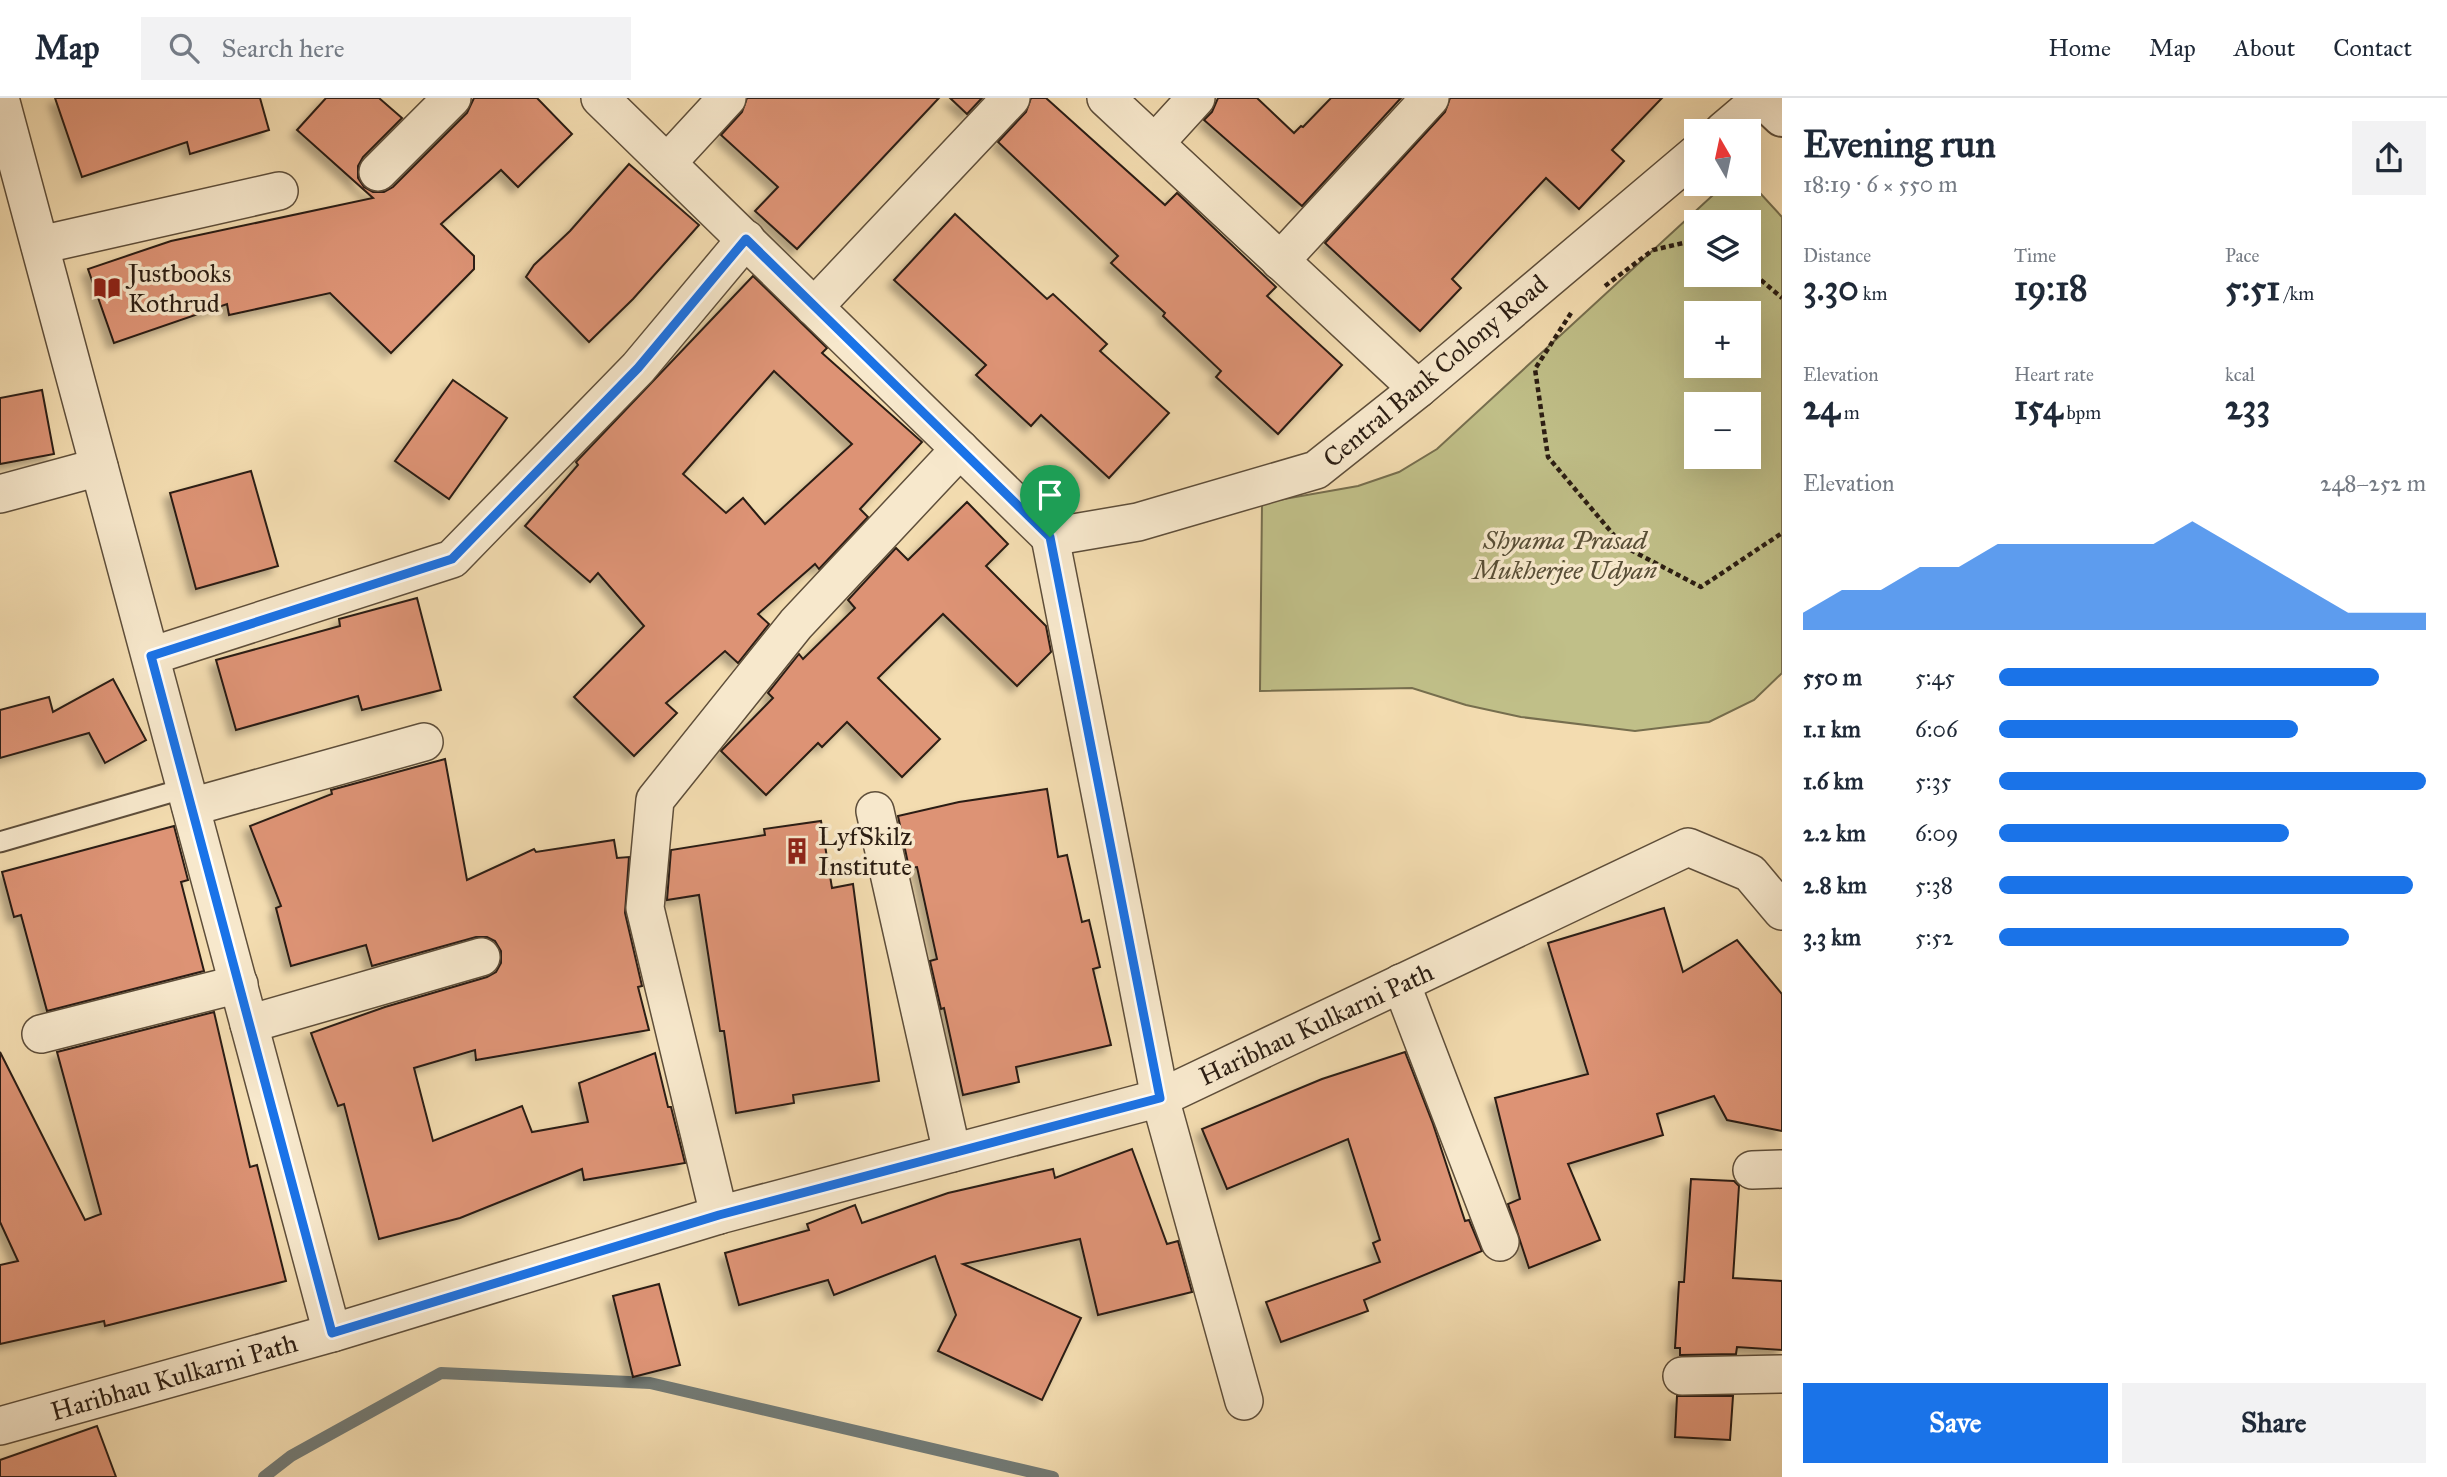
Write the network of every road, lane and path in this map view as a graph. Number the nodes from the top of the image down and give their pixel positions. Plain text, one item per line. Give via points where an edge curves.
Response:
1 (1, 98) edge
2 (452, 98) edge
3 (600, 98) edge
4 (727, 98) edge
5 (1012, 98) edge
6 (1106, 98) edge
7 (1196, 98) edge
8 (1430, 98) edge
9 (1762, 98) edge
10 (1782, 117) edge
11 (1737, 119) edge
12 (6, 142) edge
13 (1155, 143) junction
14 (667, 163) junction
15 (1684, 164) edge
16 (378, 172) dead end
17 (279, 191) dead end
18 (746, 239) junction
19 (1684, 243) edge
20 (40, 245) junction
21 (1280, 261) junction
22 (1761, 280) edge
23 (1604, 287) dead end
24 (1782, 298) edge
25 (814, 307) junction
26 (1574, 309) dead end
27 (1418, 389) junction
28 (960, 449) junction
29 (100, 467) junction
30 (0, 494) edge
31 (1782, 533) edge
32 (1050, 537) junction
33 (151, 656) junction
34 (424, 742) dead end
35 (188, 798) junction
36 (875, 811) dead end
37 (0, 842) edge
38 (1782, 911) edge
39 (481, 957) dead end
40 (1401, 983) junction
41 (239, 984) junction
42 (249, 1024) junction
43 (41, 1034) dead end
44 (1160, 1098) junction
45 (952, 1153) junction
46 (719, 1215) junction
47 (1500, 1242) dead end
48 (332, 1333) junction
49 (1782, 1374) edge
50 (1682, 1376) dead end
51 (1244, 1401) dead end
52 (0, 1426) edge

1 - 12 street
2 - 16 street
3 - 14 street
4 - 14 street
5 - 25 street
6 - 13 street
7 - 13 street
8 - 21 street
9 - 10 street
9 - 11 street
12 - 20 street
13 - 21 street
14 - 18 street
15 - 27 street, Central Bank Colony Road
17 - 20 street
18 - 25 street
18 - 33 street via 638,368 452,559
19 - 23 path via 1653,250
20 - 29 street
21 - 27 street
22 - 24 path
25 - 28 street
26 - 31 path via 1535,369 1548,457 1623,546 1701,587
27 - 32 street, Central Bank Colony Road via 1316,470 1138,522
28 - 32 street
28 - 46 street via 796,624 655,800 645,908
29 - 30 street
29 - 33 street
32 - 44 street
33 - 35 street
34 - 35 street
35 - 37 lane
35 - 41 street
36 - 45 street
38 - 40 street, Haribhau Kulkarni Path via 1750,873 1688,847
39 - 42 street
40 - 44 street, Haribhau Kulkarni Path
40 - 47 street
41 - 42 street
41 - 43 street
42 - 48 street
44 - 45 street, Haribhau Kulkarni Path
44 - 51 street
45 - 46 street, Haribhau Kulkarni Path
46 - 48 street, Haribhau Kulkarni Path
48 - 52 street, Haribhau Kulkarni Path
49 - 50 street

